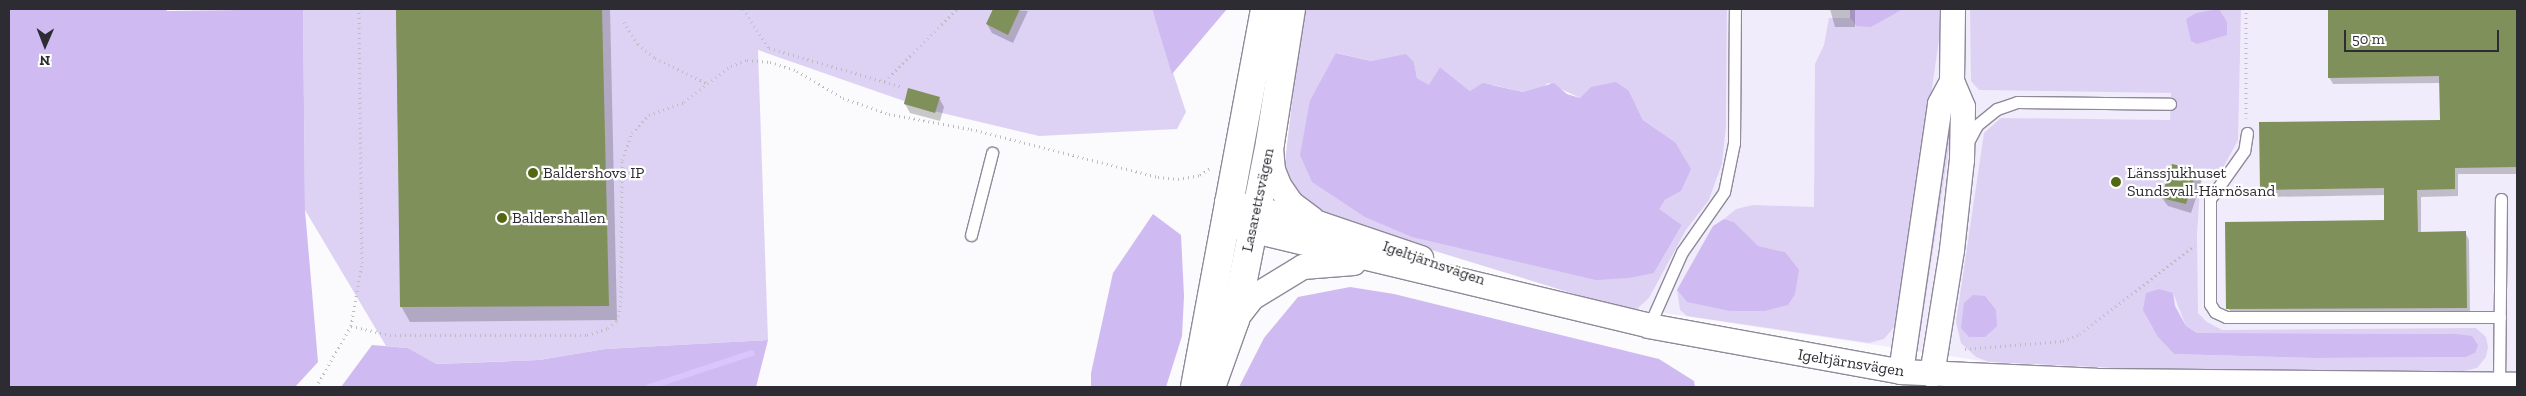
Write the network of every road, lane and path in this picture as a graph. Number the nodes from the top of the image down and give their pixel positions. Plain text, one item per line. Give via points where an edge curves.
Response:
1 (359, 9) edge
2 (743, 9) edge
3 (957, 9) edge
4 (1265, 9) edge
5 (1291, 9) edge
6 (1735, 9) edge
7 (1953, 9) edge
8 (2246, 9) edge
9 (624, 22) dead end
10 (1952, 81) junction
11 (885, 82) junction
12 (708, 84) junction
13 (902, 86) dead end
14 (2170, 104) dead end
15 (2247, 133) joint
16 (1270, 143) junction
17 (992, 153) dead end
18 (1962, 160) junction
19 (1216, 163) dead end
20 (2500, 199) dead end
21 (1225, 213) junction
22 (1254, 219) junction
23 (1318, 223) junction
24 (2210, 234) junction
25 (971, 235) dead end
26 (1377, 261) junction
27 (1550, 303) junction
28 (2500, 317) junction
29 (1235, 320) junction
30 (351, 326) junction
31 (1649, 326) junction
32 (1965, 348) dead end
33 (1901, 372) junction
34 (1932, 375) junction
35 (2508, 385) edge
36 (316, 387) edge
37 (1195, 387) edge
38 (1211, 387) edge

1 - 30 path via 362,263
2 - 11 path via 769,48
3 - 11 path
4 - 21 street, Lasarettsvägen
5 - 16 street, Lasarettsvägen
6 - 31 lane via 1734,142 1724,192 1682,252
7 - 10 street
8 - 15 path
9 - 12 path via 638,44 655,58
10 - 18 street via 1963,108
10 - 33 street via 1940,104
11 - 13 path
12 - 19 path via 732,66 747,60 770,62 798,71 843,98 889,114 971,128 1158,177 1178,179 1200,175
12 - 30 path via 684,102 649,115 632,133 622,160 622,302 617,320 608,328 587,334 390,335
14 - 18 lane via 2016,102 1997,109 1977,125
15 - 24 lane via 2244,151 2210,199
16 - 22 street, Lasarettsvägen
16 - 23 street, Igeltjärnsvägen via 1273,170 1280,187 1291,203
17 - 25 lane
18 - 34 street via 1952,250
20 - 28 lane
21 - 22 street, Igeltjärnsvägen
21 - 37 street, Lasarettsvägen
22 - 23 street, Igeltjärnsvägen
22 - 26 street, Igeltjärnsvägen
22 - 29 street, Lasarettsvägen
23 - 27 street, Igeltjärnsvägen
24 - 28 lane via 2210,304 2215,312 2226,317
24 - 32 path via 2080,334 2063,341
26 - 27 street, Igeltjärnsvägen
26 - 29 street, Igeltjärnsvägen via 1303,267 1252,298
27 - 31 street, Igeltjärnsvägen
28 - 35 lane
29 - 38 street, Lasarettsvägen
30 - 36 path
31 - 33 street, Igeltjärnsvägen
33 - 34 street, Igeltjärnsvägen
34 - 35 street, Igeltjärnsvägen via 2096,381

